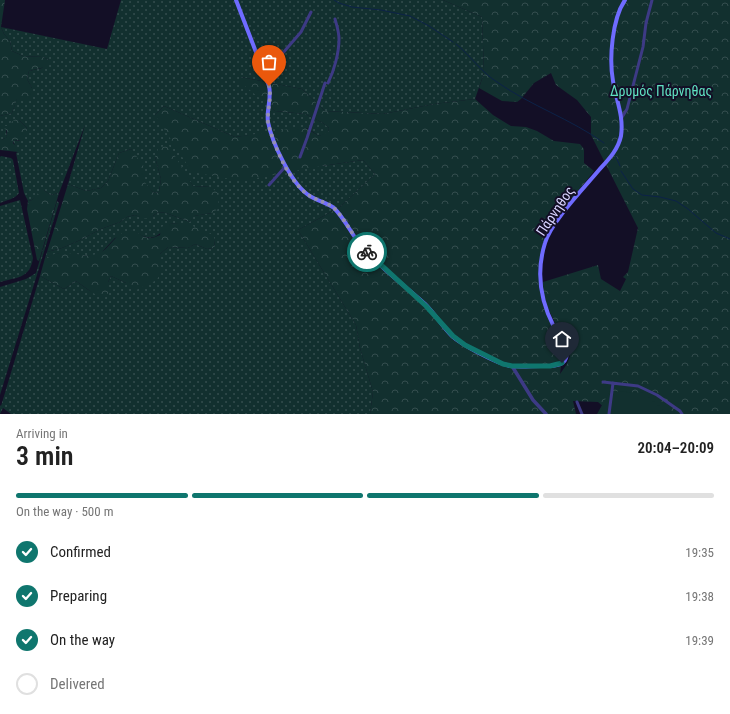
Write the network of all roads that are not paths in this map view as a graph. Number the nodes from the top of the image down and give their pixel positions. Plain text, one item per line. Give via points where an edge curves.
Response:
1 (236, 0) edge
2 (625, 0) edge
3 (652, 0) edge
4 (311, 12) dead end
5 (335, 19) dead end
6 (282, 54) dead end
7 (621, 119) junction
8 (300, 157) dead end
9 (286, 167) junction
10 (269, 185) dead end
11 (512, 366) junction
12 (603, 382) dead end
13 (614, 383) junction
14 (577, 402) dead end
15 (546, 414) edge
16 (582, 414) edge
17 (609, 414) edge
18 (682, 414) edge

1 - 9 main road, Πάρνηθος via 269,86 268,123
2 - 7 main road, Πάρνηθος via 617,17 612,63
3 - 7 street via 643,47
4 - 6 street via 301,32
5 - 8 street via 339,37 331,76 326,83
7 - 11 main road, Πάρνηθος via 617,147 565,211 550,232 544,249 541,293 567,357 562,363 554,365
9 - 10 street
9 - 11 main road, Πάρνηθος via 307,194 337,211 362,247 426,306 453,336 471,348
11 - 15 street via 533,400
12 - 13 street
13 - 17 street
13 - 18 street via 638,386 657,395
14 - 16 street

